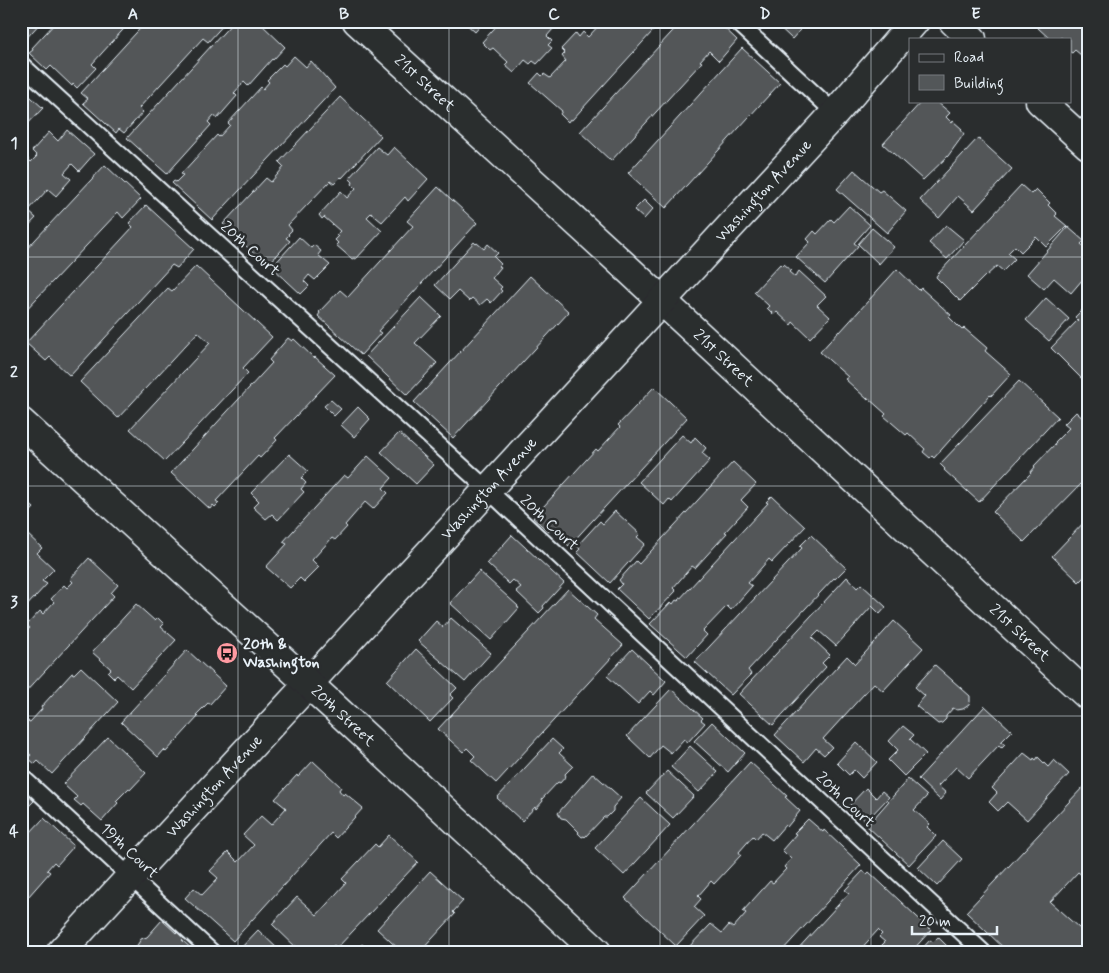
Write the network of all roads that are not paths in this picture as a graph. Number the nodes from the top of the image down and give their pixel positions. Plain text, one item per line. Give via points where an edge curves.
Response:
1 (358, 21) edge
2 (736, 21) edge
3 (915, 21) edge
4 (953, 21) edge
5 (971, 38) edge
6 (21, 64) edge
7 (1041, 102) edge
8 (835, 113) junction
9 (1086, 141) edge
10 (662, 301) junction
11 (21, 422) edge
12 (488, 490) junction
13 (308, 684) junction
14 (1088, 696) edge
15 (21, 776) edge
16 (131, 876) junction
17 (61, 952) edge
18 (212, 952) edge
19 (597, 952) edge
20 (983, 952) edge

1 - 10 street, 21st Street
2 - 8 lane
3 - 8 street, Washington Avenue
4 - 5 street
6 - 12 lane, 20th Court
7 - 9 street
8 - 10 street, Washington Avenue
10 - 12 street, Washington Avenue
10 - 14 street, 21st Street
11 - 13 street, 20th Street
12 - 13 street, Washington Avenue
12 - 20 lane, 20th Court
13 - 16 street, Washington Avenue
13 - 19 street, 20th Street
15 - 16 lane, 19th Court
16 - 17 street, Washington Avenue
16 - 18 lane, 19th Court

